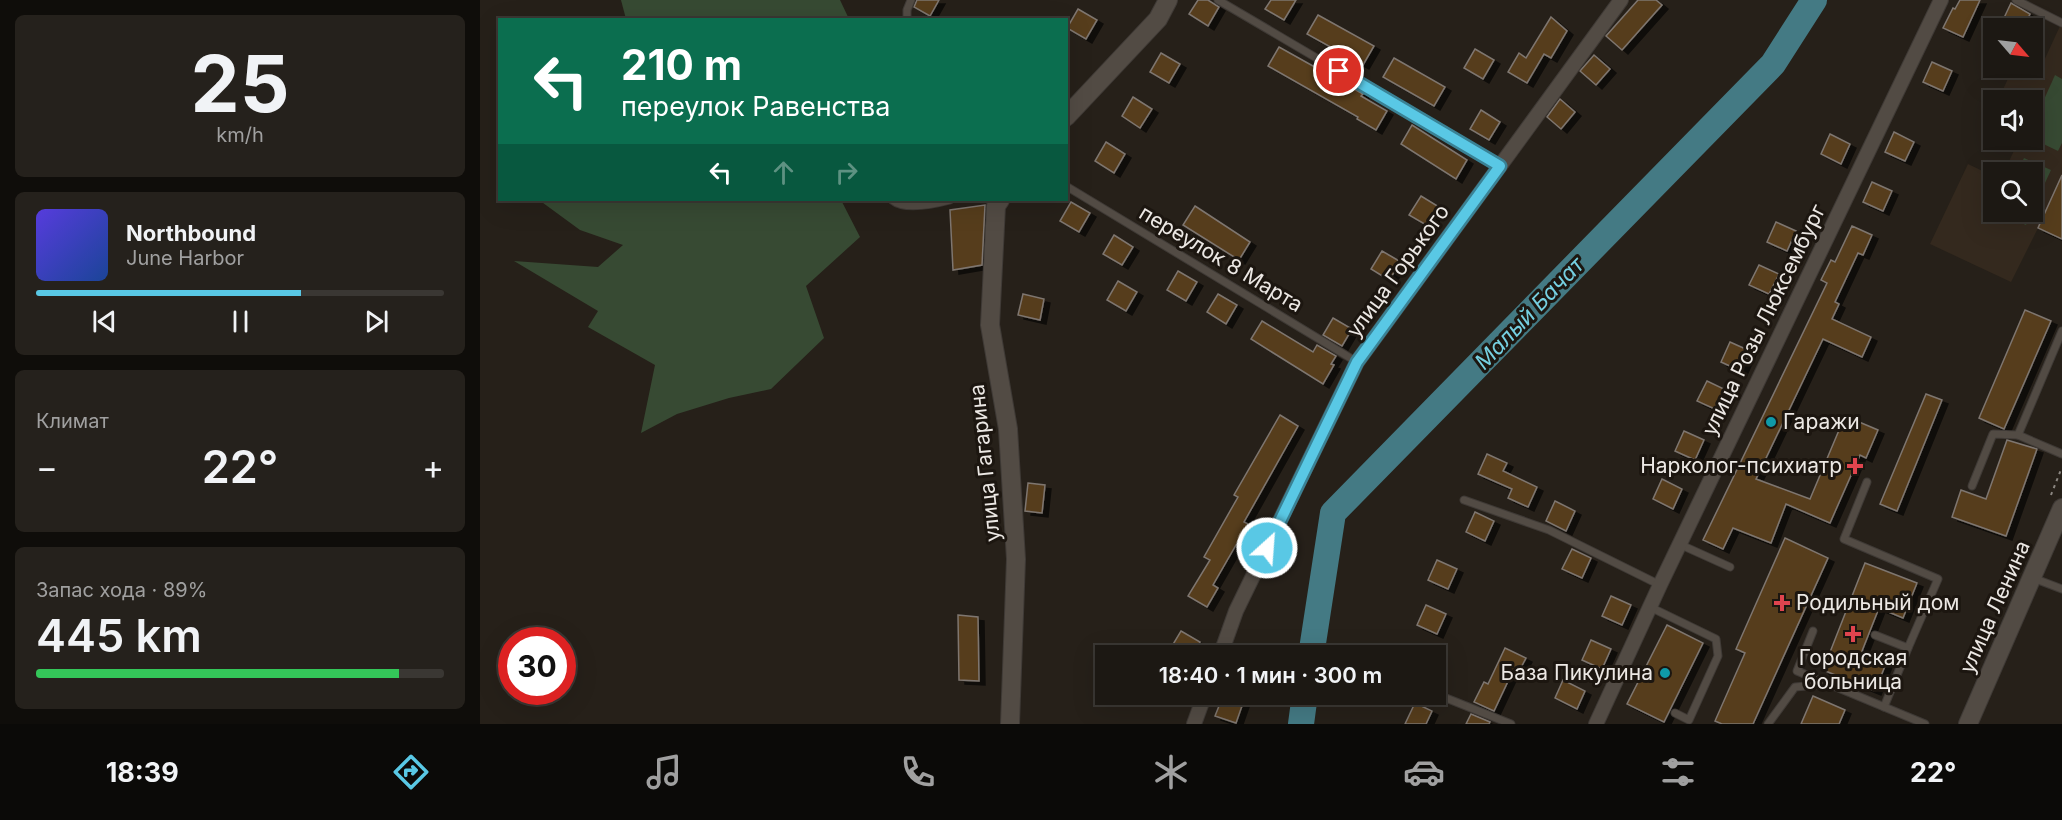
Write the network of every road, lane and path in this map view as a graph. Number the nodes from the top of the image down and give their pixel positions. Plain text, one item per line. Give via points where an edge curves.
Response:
1 (911, 0) edge
2 (1168, 0) edge
3 (1218, 0) edge
4 (1621, 0) edge
5 (1941, 0) edge
6 (2016, 0) edge
7 (907, 18) edge
8 (2062, 23) edge
9 (1068, 115) edge
10 (1500, 166) junction
11 (1068, 187) edge
12 (893, 201) edge
13 (946, 201) edge
14 (999, 201) edge
15 (2062, 331) edge
16 (1357, 362) junction
17 (2018, 435) junction
18 (2062, 454) edge
19 (1867, 482) dead end
20 (1972, 486) dead end
21 (1464, 500) dead end
22 (2062, 508) edge
23 (1679, 544) junction
24 (1730, 567) dead end
25 (2033, 578) junction
26 (1660, 585) junction
27 (2062, 589) edge
28 (1650, 607) junction
29 (1813, 631) dead end
30 (1875, 635) dead end
31 (1224, 645) edge
32 (1908, 648) junction
33 (1829, 684) junction
34 (1446, 698) edge
35 (1201, 705) edge
36 (1884, 707) junction
37 (1674, 713) dead end
38 (1010, 724) edge
39 (1194, 724) edge
40 (1511, 724) edge
41 (1596, 724) edge
42 (1768, 724) edge
43 (1924, 724) edge
44 (1968, 724) edge

1 - 7 lane
2 - 9 street via 1158,19
3 - 10 lane
4 - 10 street, улица Горького
5 - 23 street, улица Розы Люксембург
6 - 8 lane
10 - 16 street, улица Горького
11 - 16 lane, переулок 8 Марта
12 - 13 lane via 928,206
14 - 38 street, улица Гагарина via 990,325 1008,429 1016,559
15 - 17 lane
16 - 31 street, улица Горького via 1236,611
17 - 18 lane
17 - 20 lane via 1993,434
19 - 32 lane via 1844,539 1938,579
21 - 26 lane via 1549,530
22 - 25 street, улица Ленина
23 - 24 lane
23 - 26 street, улица Розы Люксембург
25 - 27 lane
25 - 44 street, улица Ленина
26 - 28 street, улица Розы Люксембург
28 - 37 lane via 1716,639 1718,656 1689,720
28 - 41 street, улица Розы Люксембург
29 - 33 lane via 1797,671
30 - 32 lane
32 - 36 lane
33 - 36 lane
33 - 42 lane via 1795,687
34 - 40 lane
35 - 39 street
36 - 43 lane

